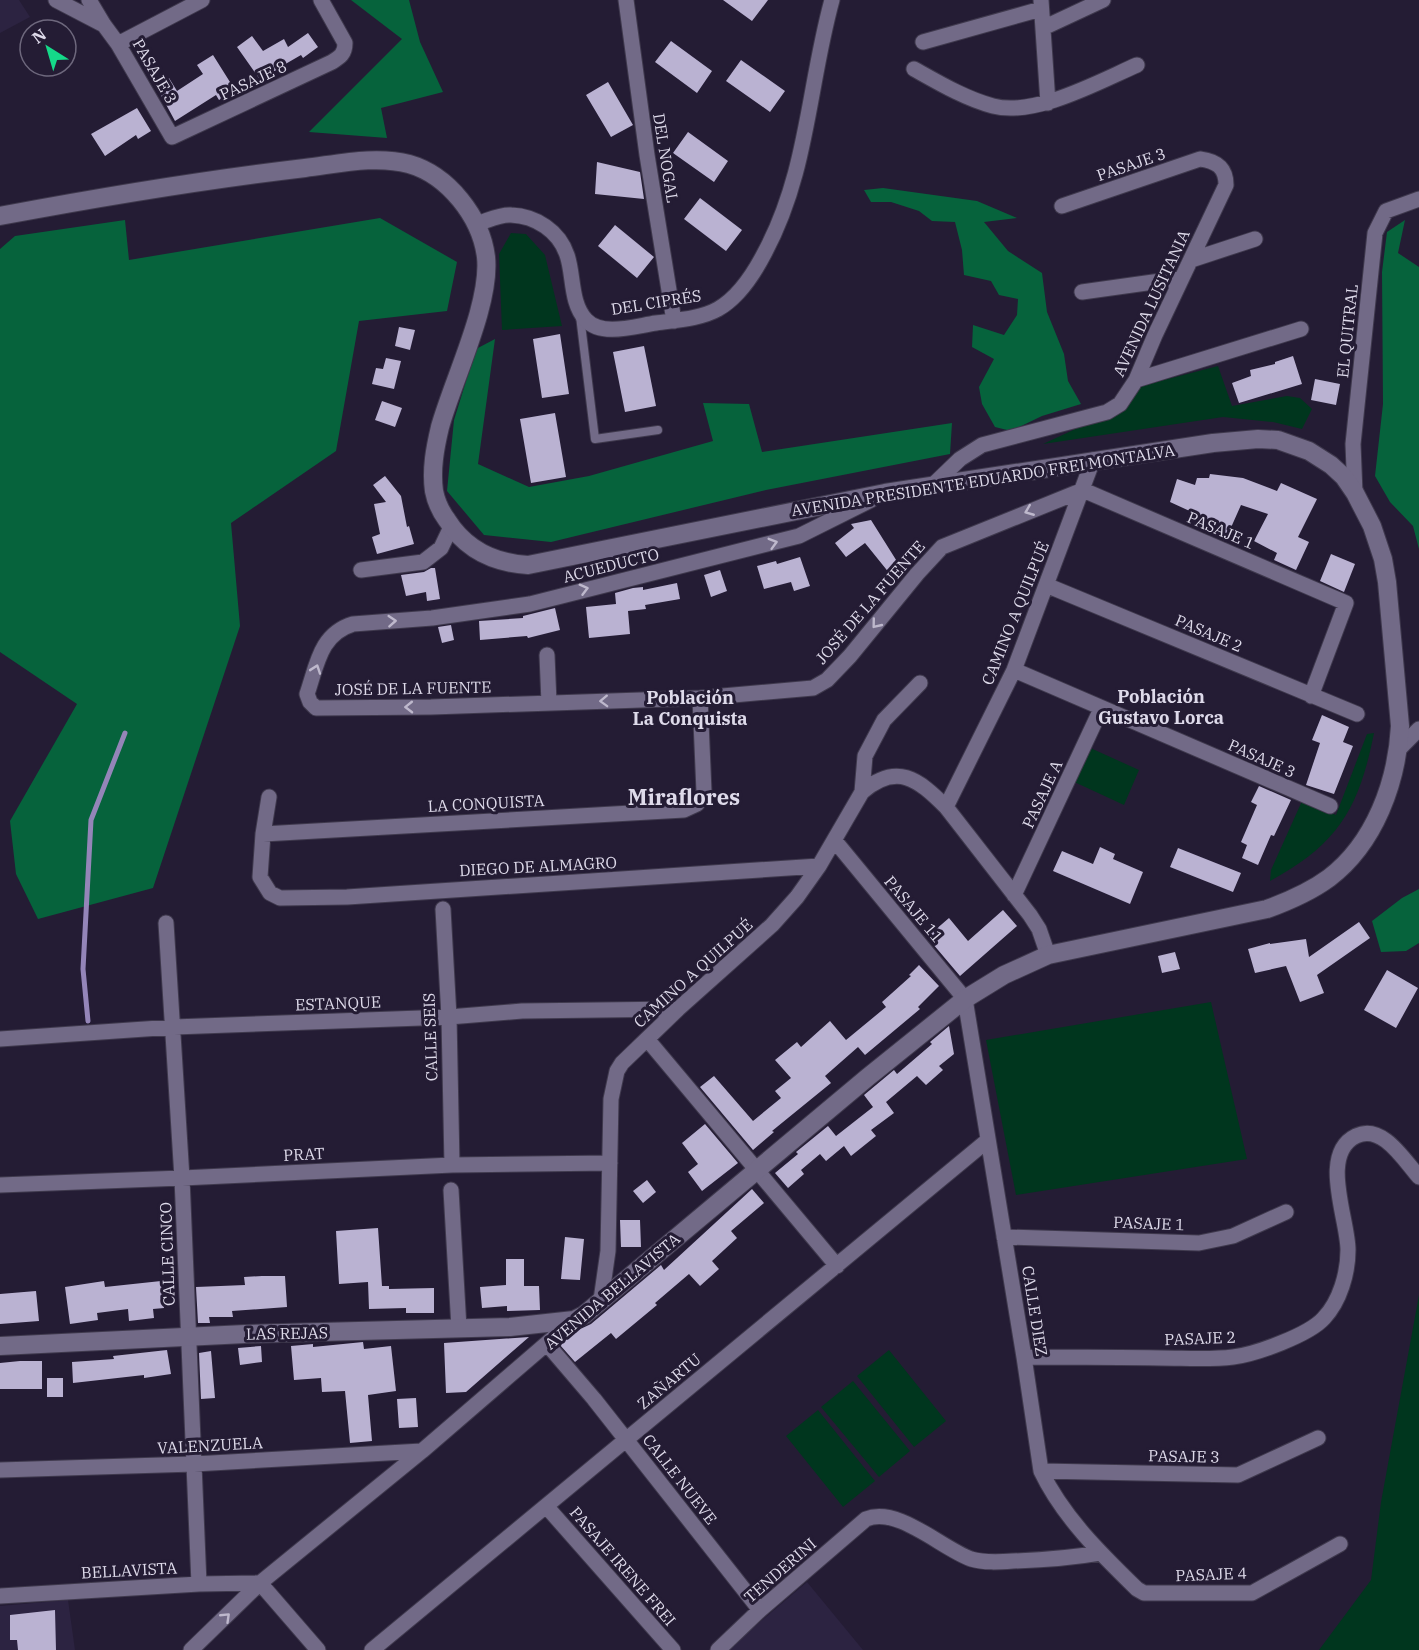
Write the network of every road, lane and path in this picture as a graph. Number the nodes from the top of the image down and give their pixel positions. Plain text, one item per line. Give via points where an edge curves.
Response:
1 (89, 0) edge
2 (202, 0) edge
3 (321, 0) edge
4 (626, 0) edge
5 (832, 0) edge
6 (1103, 0) edge
7 (64, 2) edge
8 (1041, 4) edge
9 (104, 25) junction
10 (1043, 28) junction
11 (923, 42) dead end
12 (118, 44) junction
13 (1137, 65) dead end
14 (914, 69) dead end
15 (1048, 103) junction
16 (172, 137) joint
17 (1212, 160) joint
18 (1419, 199) edge
19 (1062, 206) dead end
20 (0, 216) edge
21 (476, 224) junction
22 (1255, 239) dead end
23 (1191, 260) junction
24 (1182, 278) junction
25 (1082, 292) dead end
26 (579, 310) junction
27 (674, 321) junction
28 (1301, 329) dead end
29 (1136, 380) junction
30 (658, 430) dead end
31 (1093, 460) junction
32 (933, 485) junction
33 (1083, 490) junction
34 (885, 493) junction
35 (1355, 493) junction
36 (451, 527) junction
37 (361, 570) dead end
38 (1046, 585) junction
39 (547, 655) dead end
40 (1014, 670) junction
41 (920, 683) dead end
42 (1311, 696) junction
43 (700, 698) junction
44 (549, 703) junction
45 (316, 708) joint
46 (1101, 709) junction
47 (1357, 714) dead end
48 (1419, 729) edge
49 (1399, 749) junction
50 (862, 792) junction
51 (269, 797) dead end
52 (1330, 806) dead end
53 (946, 807) junction
54 (263, 834) junction
55 (835, 841) junction
56 (819, 867) junction
57 (1014, 895) junction
58 (443, 909) dead end
59 (166, 923) dead end
60 (1048, 955) junction
61 (965, 999) junction
62 (678, 1009) junction
63 (449, 1017) junction
64 (174, 1027) junction
65 (0, 1039) edge
66 (647, 1039) junction
67 (988, 1140) junction
68 (610, 1163) junction
69 (452, 1165) junction
70 (756, 1170) junction
71 (1419, 1176) edge
72 (182, 1178) junction
73 (0, 1185) edge
74 (451, 1190) dead end
75 (1286, 1212) dead end
76 (1004, 1237) junction
77 (837, 1266) junction
78 (601, 1300) junction
79 (574, 1320) junction
80 (459, 1328) junction
81 (188, 1336) junction
82 (547, 1344) junction
83 (0, 1346) edge
84 (1024, 1356) junction
85 (1318, 1438) dead end
86 (626, 1440) junction
87 (422, 1451) junction
88 (194, 1464) junction
89 (0, 1470) edge
90 (1041, 1471) junction
91 (546, 1506) junction
92 (1340, 1544) dead end
93 (1101, 1553) junction
94 (260, 1583) junction
95 (199, 1584) junction
96 (1144, 1593) joint
97 (0, 1596) edge
98 (760, 1610) junction
99 (191, 1650) edge
100 (318, 1650) edge
101 (372, 1650) edge
102 (673, 1650) edge
103 (718, 1650) edge

1 - 9 street, PASAJE 3
2 - 12 street
3 - 16 street, PASAJE 8 via 342,36 345,50 341,56
4 - 27 street, DEL NOGAL
5 - 27 street, DEL CIPRÉS via 798,171 772,239 758,267 731,299 710,312
6 - 10 street
7 - 9 street, PASAJE 3
8 - 10 street
8 - 11 street
9 - 12 street, PASAJE 3
10 - 15 street
12 - 16 street, PASAJE 3
13 - 15 street
14 - 15 street via 994,106 1032,108
17 - 19 street, PASAJE 3 via 1200,159
17 - 23 street, AVENIDA LUSITANIA via 1222,168 1226,185
18 - 35 street, EL QUITRAL via 1386,211 1375,233 1353,444
20 - 21 street, AVENIDA PRESIDENTE EDUARDO FREI MONTALVA via 278,171 387,160 410,165 442,182 464,203
21 - 26 street via 510,214 543,224 553,232 567,255
21 - 36 street, AVENIDA PRESIDENTE EDUARDO FREI MONTALVA via 486,255 487,281 446,406 433,475 434,494
22 - 23 street
23 - 24 street, AVENIDA LUSITANIA
24 - 25 street
24 - 29 street, AVENIDA LUSITANIA
26 - 27 street, DEL CIPRÉS via 594,326 605,329
26 - 30 lane via 596,439
28 - 29 street
29 - 32 street, AVENIDA LUSITANIA via 1120,404 1107,412 982,445 960,459
31 - 32 street, AVENIDA PRESIDENTE EDUARDO FREI MONTALVA
31 - 33 street, CAMINO A QUILPUÉ
31 - 35 street, AVENIDA PRESIDENTE EDUARDO FREI MONTALVA via 1213,443 1278,440 1331,465
32 - 34 street, AVENIDA PRESIDENTE EDUARDO FREI MONTALVA
33 - 38 street, CAMINO A QUILPUÉ
33 - 42 street, PASAJE 1 via 1346,603
33 -> 43 street, JOSÉ DE LA FUENTE via 942,547 850,656 827,680 813,688
34 - 36 street, AVENIDA PRESIDENTE EDUARDO FREI MONTALVA via 528,566 482,554
45 -> 34 street, ACUEDUCTO via 307,694 324,645 335,632 353,624 530,604 799,536
35 - 49 street, AVENIDA PRESIDENTE EDUARDO FREI MONTALVA via 1372,526 1387,582 1398,691
36 - 37 street via 441,548 423,562
38 - 40 street, CAMINO A QUILPUÉ
38 - 42 street, PASAJE 2
39 - 44 street
40 - 46 street, PASAJE 3
40 - 53 street, CAMINO A QUILPUÉ
41 - 50 street via 884,720 865,756
42 - 47 street, PASAJE 2
43 -> 44 street, JOSÉ DE LA FUENTE
43 - 54 street, LA CONQUISTA via 704,792 697,804 684,810
44 -> 45 street, JOSÉ DE LA FUENTE
46 - 52 street, PASAJE 3
46 - 57 street, PASAJE A
48 - 49 street
49 - 60 street, AVENIDA PRESIDENTE EDUARDO FREI MONTALVA via 1394,775 1377,819 1358,849 1330,877 1300,896 1267,909
50 - 53 street via 881,778 903,776 926,787
50 - 55 street, CAMINO A QUILPUÉ
51 - 54 street
53 - 57 street
54 - 56 street, DIEGO DE ALMAGRO via 260,877 270,893 279,898
55 - 56 street, CAMINO A QUILPUÉ
55 - 61 street, PASAJE 11
56 - 62 street, CAMINO A QUILPUÉ via 772,925
57 - 60 street via 1039,929
58 - 63 street, CALLE SEIS
59 - 64 street, CALLE CINCO
60 - 61 street, AVENIDA PRESIDENTE EDUARDO FREI MONTALVA
61 - 67 street, CALLE DIEZ
61 - 70 street, AVENIDA BELLAVISTA
62 - 63 street, ESTANQUE via 522,1011
62 - 66 street, CAMINO A QUILPUÉ
63 - 64 street, ESTANQUE
63 - 69 street, CALLE SEIS
64 - 65 street, ESTANQUE
64 - 72 street, CALLE CINCO
66 - 68 street, CAMINO A QUILPUÉ via 617,1071 611,1099
66 - 70 street
67 - 76 street, CALLE DIEZ
67 - 77 street, ZAÑARTU
68 - 69 street, PRAT
68 - 78 street, CAMINO A QUILPUÉ via 608,1251
69 - 72 street, PRAT
70 - 77 street
70 - 78 street, AVENIDA BELLAVISTA
71 - 84 street, PASAJE 2 via 1383,1136 1369,1132 1355,1136 1344,1147 1337,1161 1348,1249 1340,1291 1325,1317 1288,1340 1234,1357
72 - 73 street, PRAT
72 - 81 street, CALLE CINCO
74 - 80 street
75 - 76 street, PASAJE 1 via 1233,1236 1199,1243
76 - 84 street, CALLE DIEZ
77 - 86 street, ZAÑARTU
78 - 79 street, AVENIDA BELLAVISTA
79 - 80 street, LAS REJAS
79 - 82 street, AVENIDA BELLAVISTA
80 - 81 street, LAS REJAS
81 - 83 street, LAS REJAS
81 - 88 street, CALLE CINCO
82 - 86 street, CALLE NUEVE
82 - 87 street, AVENIDA BELLAVISTA
84 - 90 street, CALLE DIEZ
85 - 90 street, PASAJE 3 via 1238,1475
86 - 91 street, ZAÑARTU
86 - 98 street, CALLE NUEVE
87 - 88 street, VALENZUELA
87 - 94 street, AVENIDA BELLAVISTA
88 - 89 street, VALENZUELA
88 - 95 street, CALLE CINCO
90 - 93 street, CALLE DIEZ via 1058,1500
91 - 101 street, ZAÑARTU
91 - 102 street, PASAJE IRENE FREI
92 - 96 street, PASAJE 4 via 1252,1593
93 - 96 street, CALLE DIEZ
93 - 98 street, TENDERINI via 1056,1560 988,1562 971,1559 893,1518 875,1515
94 - 95 street, BELLAVISTA
99 -> 94 street
94 - 100 street
95 - 97 street, BELLAVISTA
98 - 103 street, TENDERINI

